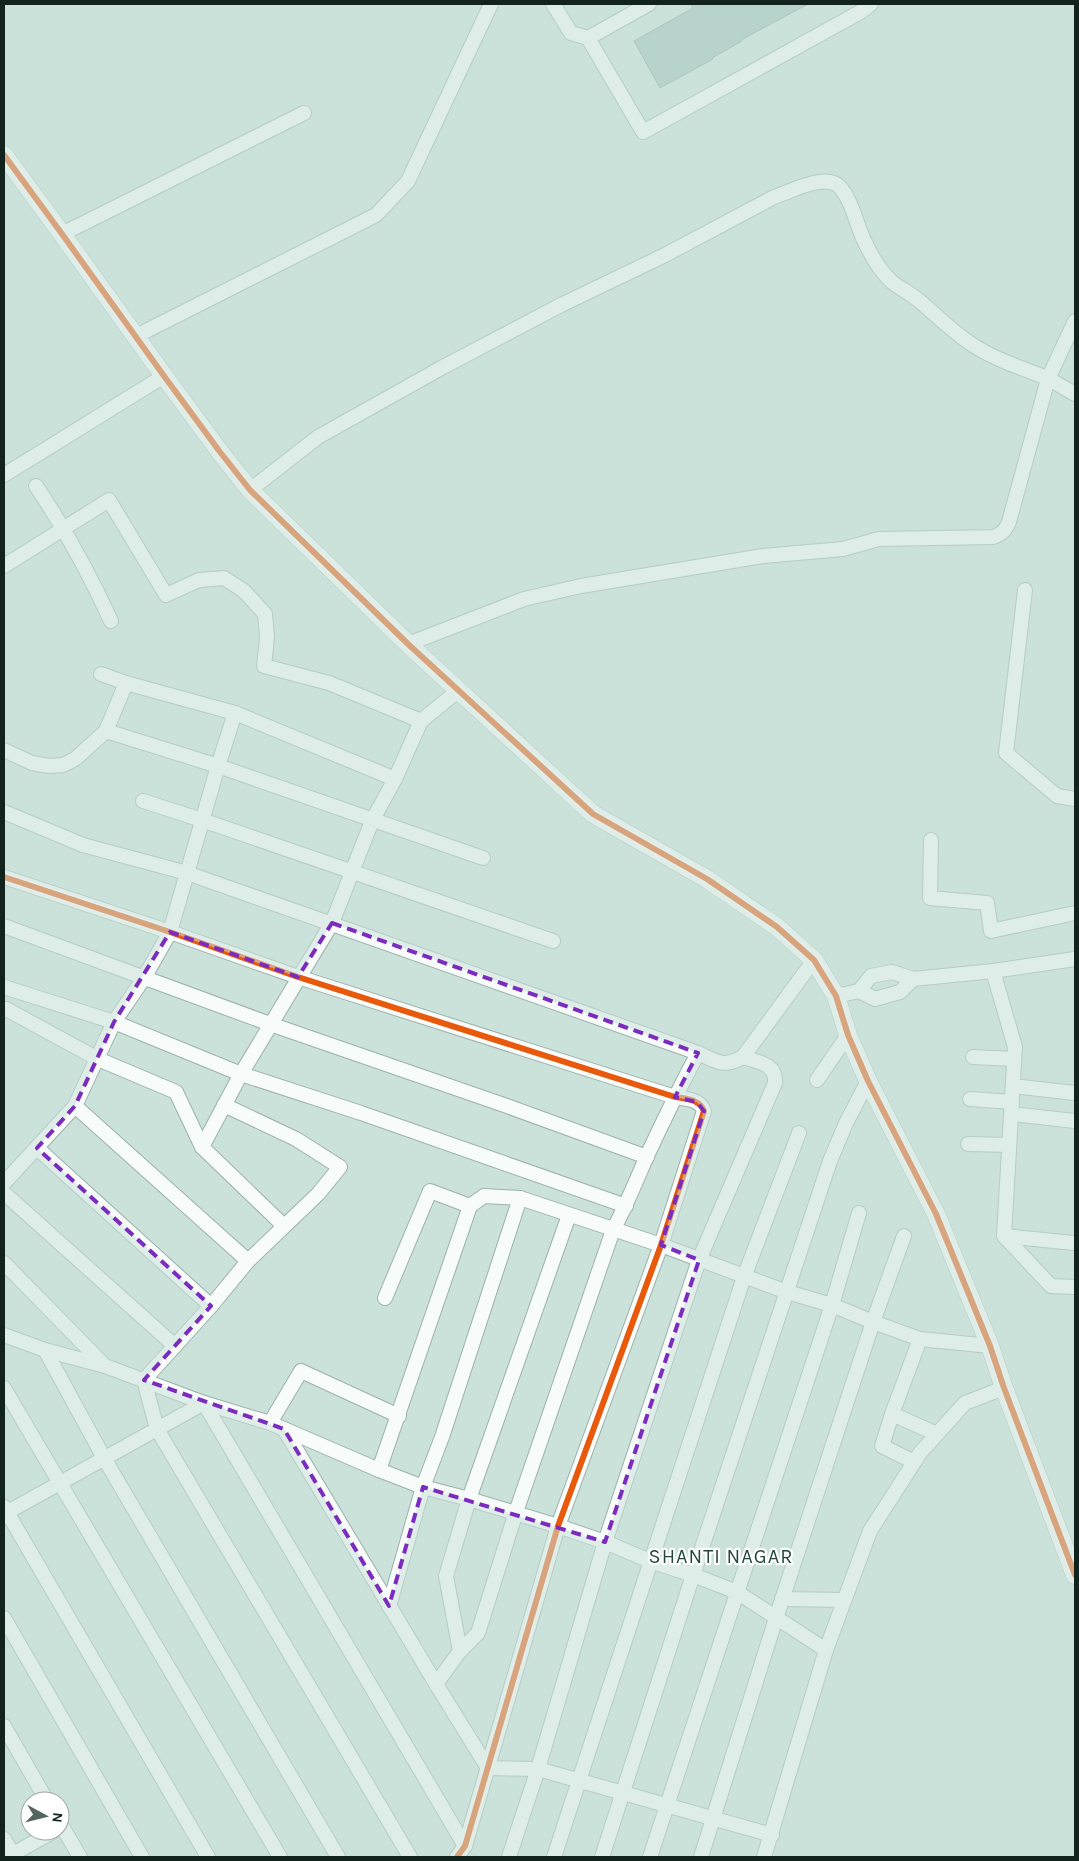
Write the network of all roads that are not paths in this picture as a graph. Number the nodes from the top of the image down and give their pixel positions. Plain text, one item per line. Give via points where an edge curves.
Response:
1 (491, 4) edge
2 (553, 4) edge
3 (649, 4) edge
4 (864, 6) edge
5 (588, 38) junction
6 (304, 113) dead end
7 (4, 156) edge
8 (62, 234) junction
9 (1075, 321) edge
10 (134, 337) junction
11 (164, 376) junction
12 (1048, 379) junction
13 (1075, 394) edge
14 (4, 475) edge
15 (36, 486) dead end
16 (250, 490) junction
17 (64, 528) junction
18 (4, 566) edge
19 (1025, 590) dead end
20 (111, 621) dead end
21 (408, 644) junction
22 (101, 674) dead end
23 (126, 683) junction
24 (459, 690) junction
25 (235, 713) junction
26 (421, 721) junction
27 (106, 731) junction
28 (4, 750) edge
29 (218, 766) junction
30 (395, 778) junction
31 (1075, 799) edge
32 (143, 801) dead end
33 (4, 812) edge
34 (202, 820) junction
35 (372, 820) junction
36 (931, 840) dead end
37 (483, 858) dead end
38 (352, 872) junction
39 (187, 873) junction
40 (4, 877) edge
41 (1075, 913) edge
42 (332, 923) junction
43 (4, 926) edge
44 (170, 932) junction
45 (553, 941) dead end
46 (1075, 959) edge
47 (814, 960) junction
48 (993, 971) junction
49 (298, 977) junction
50 (144, 978) junction
51 (913, 979) junction
52 (4, 987) edge
53 (859, 990) junction
54 (836, 996) junction
55 (4, 1010) edge
56 (114, 1022) junction
57 (270, 1024) junction
58 (848, 1035) junction
59 (698, 1053) junction
60 (743, 1057) junction
61 (973, 1057) dead end
62 (98, 1059) junction
63 (1014, 1059) junction
64 (241, 1074) junction
65 (816, 1080) dead end
66 (868, 1081) junction
67 (1013, 1086) junction
68 (1075, 1093) edge
69 (675, 1097) junction
70 (970, 1099) dead end
71 (224, 1105) junction
72 (75, 1106) junction
73 (1011, 1108) junction
74 (1075, 1121) edge
75 (799, 1133) dead end
76 (968, 1144) dead end
77 (1009, 1145) junction
78 (202, 1147) junction
79 (37, 1148) junction
80 (647, 1157) junction
81 (4, 1184) edge
82 (4, 1193) edge
83 (520, 1198) junction
84 (470, 1206) junction
85 (626, 1206) junction
86 (859, 1213) dead end
87 (569, 1215) junction
88 (284, 1226) junction
89 (613, 1230) junction
90 (904, 1236) dead end
91 (1004, 1236) junction
92 (1074, 1243) dead end
93 (661, 1245) junction
94 (699, 1260) junction
95 (248, 1261) junction
96 (4, 1263) edge
97 (744, 1277) junction
98 (1075, 1288) edge
99 (787, 1292) junction
100 (385, 1298) dead end
101 (832, 1305) junction
102 (211, 1306) junction
103 (873, 1322) junction
104 (4, 1336) edge
105 (920, 1339) junction
106 (175, 1346) junction
107 (990, 1346) junction
108 (44, 1350) junction
109 (105, 1366) junction
110 (144, 1380) junction
111 (4, 1388) edge
112 (1004, 1388) junction
113 (204, 1403) junction
114 (892, 1414) junction
115 (399, 1416) junction
116 (270, 1423) junction
117 (157, 1429) junction
118 (284, 1429) junction
119 (937, 1434) junction
120 (104, 1458) junction
121 (914, 1462) junction
122 (379, 1470) junction
123 (58, 1483) junction
124 (423, 1487) junction
125 (469, 1499) junction
126 (5, 1511) edge
127 (516, 1512) junction
128 (558, 1526) junction
129 (605, 1542) junction
130 (650, 1561) junction
131 (693, 1575) junction
132 (1075, 1575) edge
133 (737, 1592) junction
134 (782, 1599) junction
135 (844, 1600) junction
136 (389, 1606) junction
137 (4, 1618) edge
138 (776, 1618) junction
139 (826, 1650) junction
140 (460, 1651) junction
141 (436, 1684) junction
142 (4, 1726) edge
143 (488, 1768) junction
144 (538, 1769) junction
145 (579, 1780) junction
146 (41, 1791) edge
147 (622, 1793) junction
148 (666, 1805) junction
149 (713, 1818) junction
150 (772, 1834) junction
151 (4, 1839) edge
152 (37, 1841) edge
153 (69, 1841) edge
154 (461, 1852) edge
155 (13, 1856) edge
156 (80, 1857) edge
157 (142, 1857) edge
158 (208, 1857) edge
159 (280, 1857) edge
160 (338, 1857) edge
161 (410, 1857) edge
162 (509, 1857) edge
163 (554, 1857) edge
164 (602, 1857) edge
165 (650, 1857) edge
166 (701, 1857) edge
167 (764, 1857) edge

1 - 10 street via 408,181 376,215
2 - 5 street via 571,33
3 - 5 street
4 - 5 street via 643,132
6 - 8 street
7 - 8 street
8 - 10 street
9 - 12 street
10 - 11 street
11 - 14 street
11 - 16 street
12 - 13 street
12 - 16 street via 976,348 918,299 892,282 877,265 845,194 835,184 824,182 805,185 774,197 442,367 318,437
12 - 21 street via 1009,522 1001,534 993,537 880,539 843,549 762,556 581,586 524,598
15 - 17 street
16 - 21 street
17 - 18 street
17 - 20 street
17 - 26 street via 109,500 166,595 199,580 224,578 244,591 265,614 264,666 329,683
19 - 31 street via 1006,753 1057,796
21 - 24 street
22 - 23 street
23 - 25 street
23 - 27 street
24 - 26 street
24 - 47 street via 593,814 707,879 778,927
25 - 29 street
25 - 30 street
26 - 30 street
27 - 28 street via 75,759 63,765 32,763
27 - 29 street
29 - 34 street
29 - 35 street
30 - 35 street
32 - 34 street
33 - 39 street via 83,845
34 - 38 street
34 - 39 street
35 - 37 street
35 - 38 street
36 - 41 street via 930,898 987,903 991,931
38 - 42 street
38 - 45 street
39 - 42 street
39 - 44 street
40 - 44 street
42 - 49 street
42 - 59 street
43 - 50 street
44 - 49 street
44 - 50 street
46 - 48 street
47 - 54 street
47 - 60 street
48 - 51 street
48 - 63 street via 1015,1047
49 - 57 street
49 - 69 street
50 - 56 street
50 - 57 street
51 - 53 street via 892,972 871,976
51 - 53 street via 900,992 875,999
52 - 56 street
53 - 54 street
54 - 58 street
55 - 62 street
56 - 62 street
56 - 64 street
57 - 64 street
57 - 80 street
58 - 65 street
58 - 66 street
59 - 60 street via 722,1064
59 - 69 street
60 - 94 street via 765,1064 776,1076
61 - 63 street
62 - 72 street
62 - 78 street via 176,1092
63 - 67 street
64 - 71 street
64 - 85 street
66 - 99 street via 830,1161
66 - 107 street via 936,1214
67 - 68 street
67 - 73 street
69 - 80 street
69 - 93 street via 697,1102 704,1111
70 - 73 street
71 - 78 street
71 - 88 street via 296,1139 340,1167 318,1194
72 - 79 street
72 - 95 street
73 - 74 street
73 - 77 street
75 - 97 street
76 - 77 street
77 - 91 street
78 - 88 street
79 - 81 street
79 - 102 street
80 - 85 street
82 - 106 street
83 - 84 street via 484,1196
83 - 87 street
83 - 124 street
84 - 100 street via 430,1191
84 - 115 street
85 - 89 street
86 - 101 street
87 - 89 street
87 - 125 street
88 - 95 street
89 - 93 street
89 - 127 street
90 - 103 street
91 - 92 street
91 - 98 street via 1051,1286
93 - 94 street
93 - 128 street
94 - 97 street
94 - 129 street
95 - 102 street
96 - 109 street
97 - 99 street
97 - 130 street
99 - 101 street
99 - 131 street
101 - 103 street
101 - 133 street
102 - 106 street
103 - 105 street
103 - 134 street
104 - 108 street
105 - 107 street
105 - 114 street
106 - 110 street
107 - 112 street
108 - 109 street
108 - 120 street
109 - 110 street
110 - 113 street
110 - 117 street
111 - 123 street
112 - 119 street via 965,1403
112 - 132 street
113 - 116 street
113 - 117 street
113 - 154 street
114 - 119 street
114 - 121 street via 882,1446
115 - 116 street via 301,1371
115 - 122 street
116 - 118 street
117 - 120 street
117 - 161 street
118 - 122 street
118 - 136 street
119 - 121 street
120 - 123 street
120 - 160 street
121 - 135 street via 870,1532
122 - 124 street
123 - 126 street
123 - 159 street
124 - 125 street
124 - 136 street
125 - 127 street
125 - 140 street via 446,1576
126 - 158 street
127 - 128 street
127 - 140 street via 478,1633
128 - 129 street
128 - 143 street
129 - 130 street
129 - 144 street
130 - 131 street
130 - 145 street
131 - 133 street
131 - 147 street
133 - 138 street
133 - 148 street
134 - 135 street
134 - 138 street
135 - 139 street
136 - 141 street
137 - 157 street
138 - 139 street
138 - 149 street
139 - 150 street
140 - 141 street
141 - 143 street
142 - 146 street
143 - 144 street
143 - 154 street
144 - 145 street
144 - 162 street
145 - 147 street
145 - 163 street
147 - 148 street
147 - 164 street
148 - 149 street
148 - 165 street
149 - 150 street
149 - 166 street
150 - 167 street
151 - 155 street
152 - 155 street
153 - 156 street

